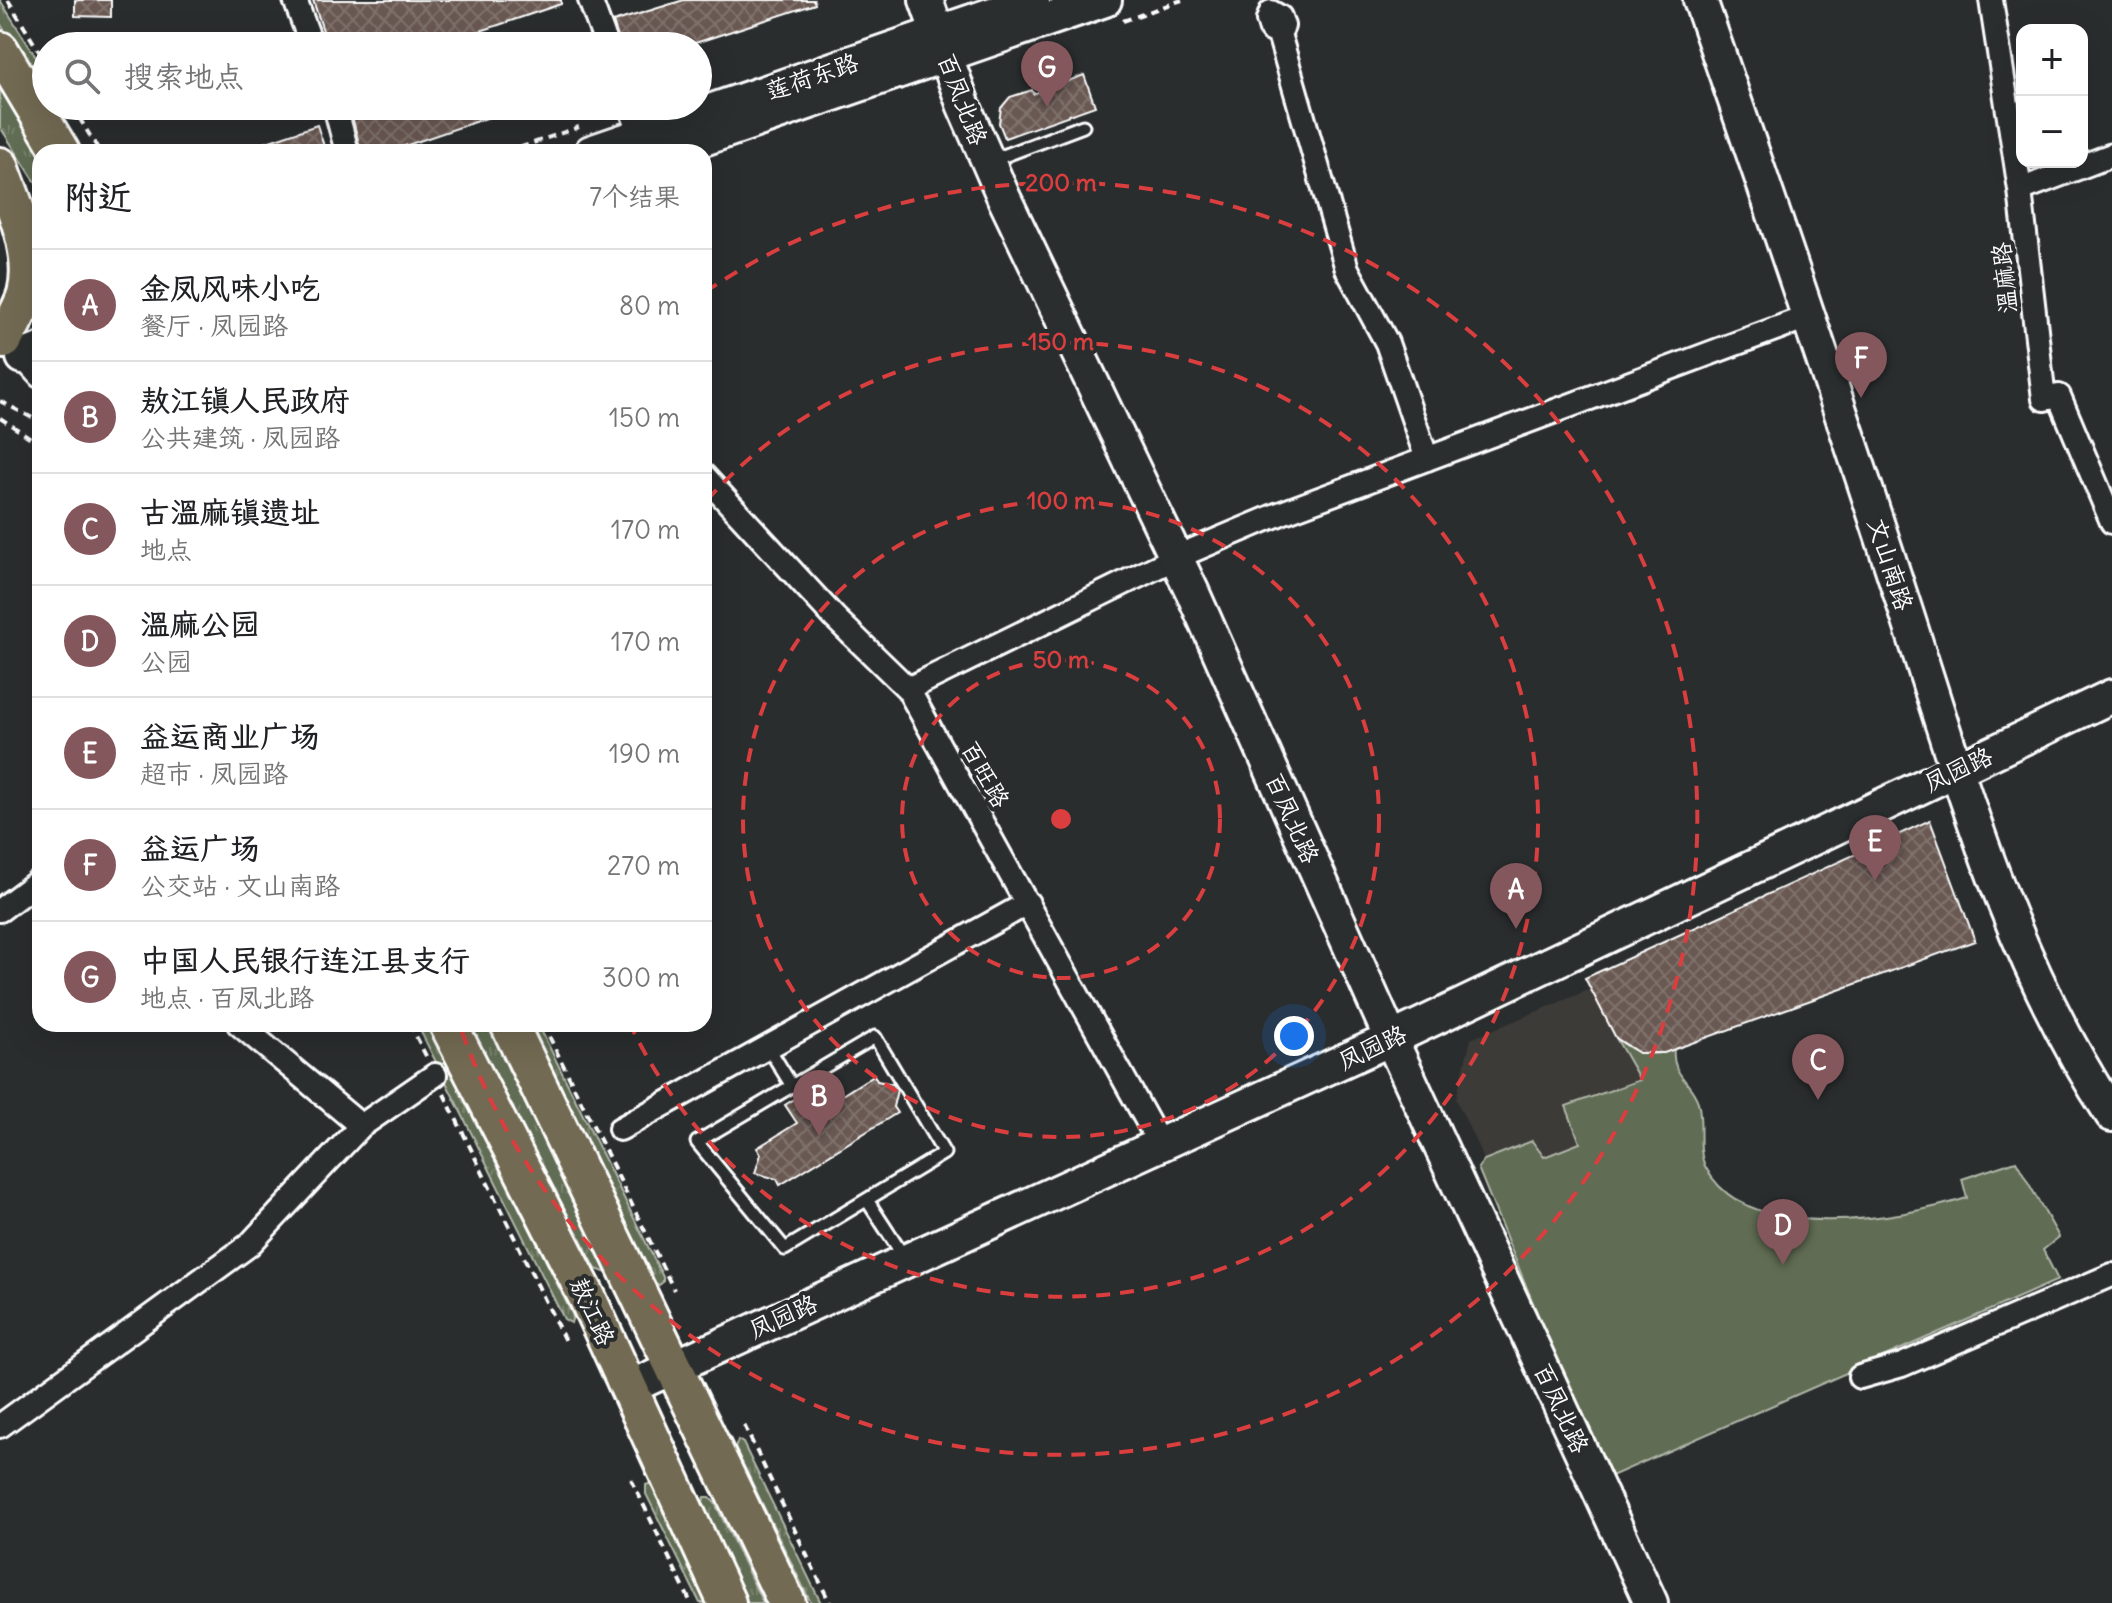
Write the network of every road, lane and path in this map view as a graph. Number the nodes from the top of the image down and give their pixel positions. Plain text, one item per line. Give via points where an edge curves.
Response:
1 (8, 0) edge
2 (295, 0) edge
3 (590, 0) edge
4 (926, 0) edge
5 (1033, 0) edge
6 (1105, 0) edge
7 (1700, 0) edge
8 (1991, 0) edge
9 (1269, 6) edge
10 (307, 32) edge
11 (602, 32) edge
12 (32, 40) edge
13 (942, 44) junction
14 (0, 50) edge
15 (32, 104) edge
16 (712, 112) edge
17 (42, 120) edge
18 (81, 120) edge
19 (339, 120) edge
20 (683, 120) edge
21 (1083, 126) dead end
22 (646, 131) edge
23 (591, 138) edge
24 (56, 144) edge
25 (95, 144) edge
26 (345, 144) edge
27 (555, 144) edge
28 (2112, 155) edge
29 (988, 162) junction
30 (0, 166) edge
31 (2020, 190) junction
32 (32, 208) edge
33 (1810, 316) junction
34 (26, 358) edge
35 (0, 401) edge
36 (0, 418) edge
37 (32, 418) edge
38 (32, 440) edge
39 (1427, 459) junction
40 (712, 485) edge
41 (2112, 522) edge
42 (1177, 557) junction
43 (908, 689) junction
44 (2112, 696) edge
45 (1957, 770) junction
46 (32, 886) edge
47 (1028, 903) junction
48 (0, 910) edge
49 (249, 1032) edge
50 (414, 1032) edge
51 (452, 1032) edge
52 (513, 1032) edge
53 (547, 1032) edge
54 (1391, 1039) junction
55 (768, 1047) junction
56 (435, 1075) junction
57 (792, 1086) junction
58 (2112, 1115) edge
59 (361, 1126) junction
60 (620, 1129) dead end
61 (1160, 1144) junction
62 (867, 1200) junction
63 (907, 1260) junction
64 (632, 1275) junction
65 (2112, 1275) edge
66 (674, 1290) dead end
67 (587, 1297) junction
68 (566, 1343) dead end
69 (674, 1367) junction
70 (1860, 1377) dead end
71 (628, 1388) junction
72 (744, 1425) dead end
73 (0, 1426) edge
74 (722, 1474) junction
75 (631, 1479) dead end
76 (677, 1496) junction
77 (691, 1603) edge
78 (727, 1603) edge
79 (787, 1603) edge
80 (830, 1603) edge
81 (1651, 1603) edge

1 - 12 path
2 - 10 street
3 - 11 street
4 - 13 street, 百凤北路
5 - 13 street, 莲荷东路
6 - 13 street, 莲荷东路
7 - 33 street, 文山南路
8 - 31 street, 温麻路
9 - 39 street via 1283,26 1279,34 1347,269 1387,343
13 - 16 street, 莲荷东路
13 - 29 street, 百凤北路
14 - 15 main road
17 - 24 main road
18 - 25 path
19 - 26 street
20 - 22 street, 莲荷东路
21 - 29 lane
22 - 23 street, 莲荷东路
23 - 27 path
28 - 31 street
29 - 42 street, 百凤北路
30 - 32 main road
30 - 34 main road via 28,260
31 - 41 street, 温麻路 via 2044,399 2059,396
33 - 39 street
33 - 45 street, 文山南路
35 - 37 path
36 - 38 path
39 - 42 street
40 - 43 street, 百旺路
42 - 43 street
42 - 54 street, 百凤北路
43 - 47 street, 百旺路
44 - 45 street, 凤园路
45 - 54 street, 凤园路
45 - 58 street, 文山南路 via 2031,972
46 - 48 street
47 - 55 street
47 - 61 street, 百旺路
49 - 59 street
50 - 56 path
51 - 67 main road, 敖江路
52 - 64 main road
53 - 66 path
54 - 61 street, 凤园路
54 - 81 street, 百凤北路
55 - 57 lane
55 - 60 street
56 - 59 street
56 - 68 path
57 - 62 lane via 875,1037 944,1153
57 - 62 lane via 697,1142 785,1249
59 - 73 street via 249,1245
61 - 63 street, 凤园路
62 - 63 lane
63 - 69 street, 凤园路
64 - 67 main road
64 - 69 main road
65 - 70 street via 1902,1365
67 - 71 main road, 敖江路
69 - 71 street, 凤园路
69 - 74 main road
71 - 76 main road, 敖江路
72 - 80 path
74 - 76 main road
74 - 79 main road
75 - 77 path
76 - 78 main road, 敖江路

